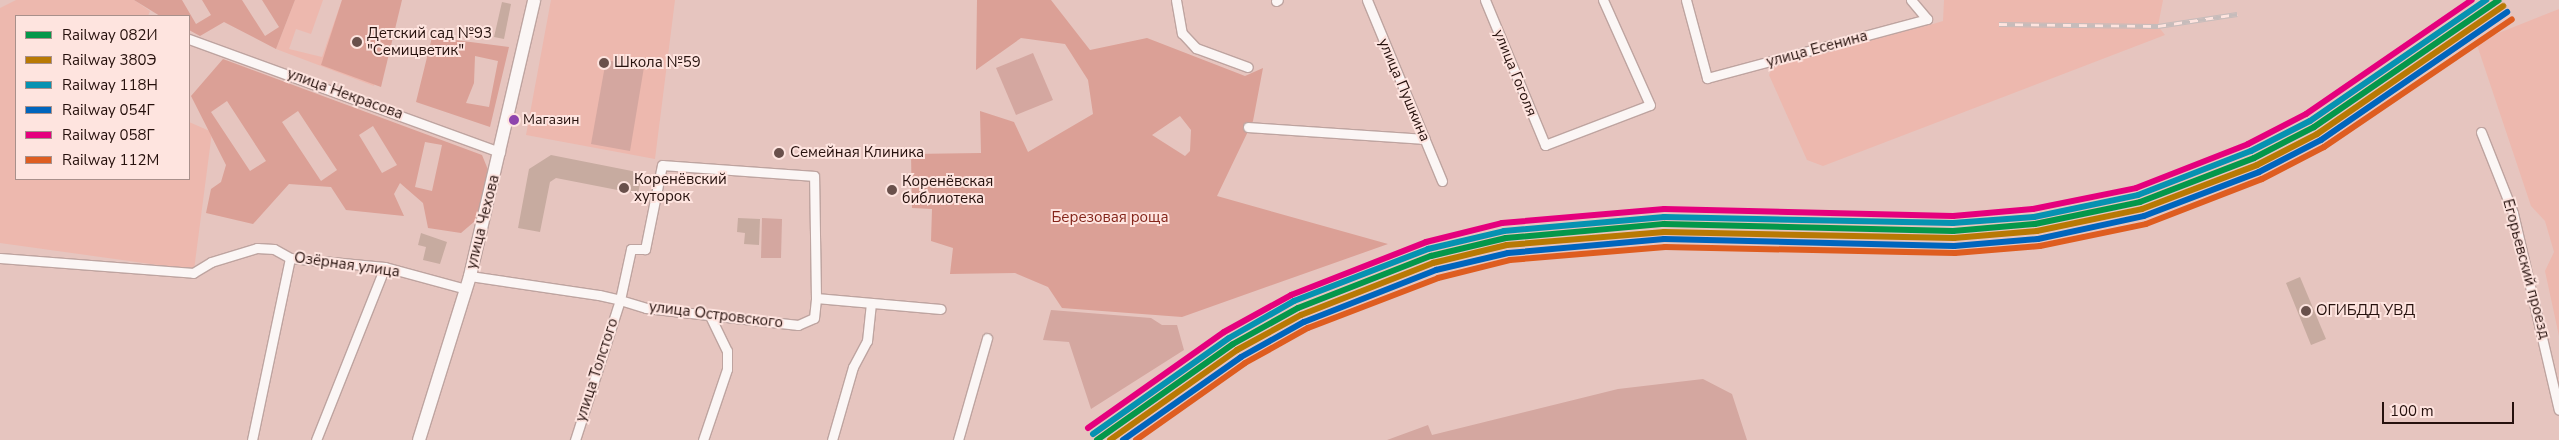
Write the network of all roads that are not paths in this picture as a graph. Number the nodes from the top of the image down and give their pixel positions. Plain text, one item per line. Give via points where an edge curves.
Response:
1 (534, 0) edge
2 (1176, 0) edge
3 (1367, 0) edge
4 (1485, 0) edge
5 (1603, 0) edge
6 (1686, 0) edge
7 (1911, 0) edge
8 (190, 39) edge
9 (1248, 67) dead end
10 (1248, 127) dead end
11 (2481, 132) dead end
12 (1424, 139) junction
13 (500, 152) junction
14 (1442, 180) dead end
15 (0, 258) edge
16 (290, 258) junction
17 (385, 267) junction
18 (470, 276) junction
19 (466, 289) junction
20 (816, 298) junction
21 (620, 300) junction
22 (871, 304) junction
23 (941, 309) dead end
24 (709, 314) junction
25 (986, 338) dead end
26 (2559, 410) edge
27 (252, 440) edge
28 (316, 440) edge
29 (419, 440) edge
30 (575, 440) edge
31 (704, 440) edge
32 (832, 440) edge
33 (958, 440) edge

1 - 13 main road, улица Чехова
2 - 9 street via 1182,33 1196,48
3 - 12 street, улица Пушкина
4 - 5 street, улица Гоголя via 1545,146 1650,105
6 - 7 street, улица Есенина via 1707,78 1927,19
8 - 13 street, улица Некрасова
10 - 12 street
11 - 26 street, Егорьевский проезд via 2513,213
12 - 14 street, улица Пушкина
13 - 18 main road, улица Чехова
15 - 16 street, Озёрная улица via 193,273 212,262 257,248 274,248
16 - 17 street, Озёрная улица
16 - 27 street
17 - 19 street, Озёрная улица
17 - 28 street
18 - 19 main road, улица Чехова
18 - 21 street, улица Островского
19 - 29 main road, улица Чехова
20 - 21 street, улица Островского via 814,176 662,165 645,249 631,249
20 - 22 street
20 - 24 street, улица Островского via 814,318 798,325
21 - 24 street, улица Островского via 646,308
21 - 30 street, улица Толстого
22 - 23 street
22 - 32 street via 867,341 854,368
24 - 31 street via 727,351 727,369
25 - 33 street

